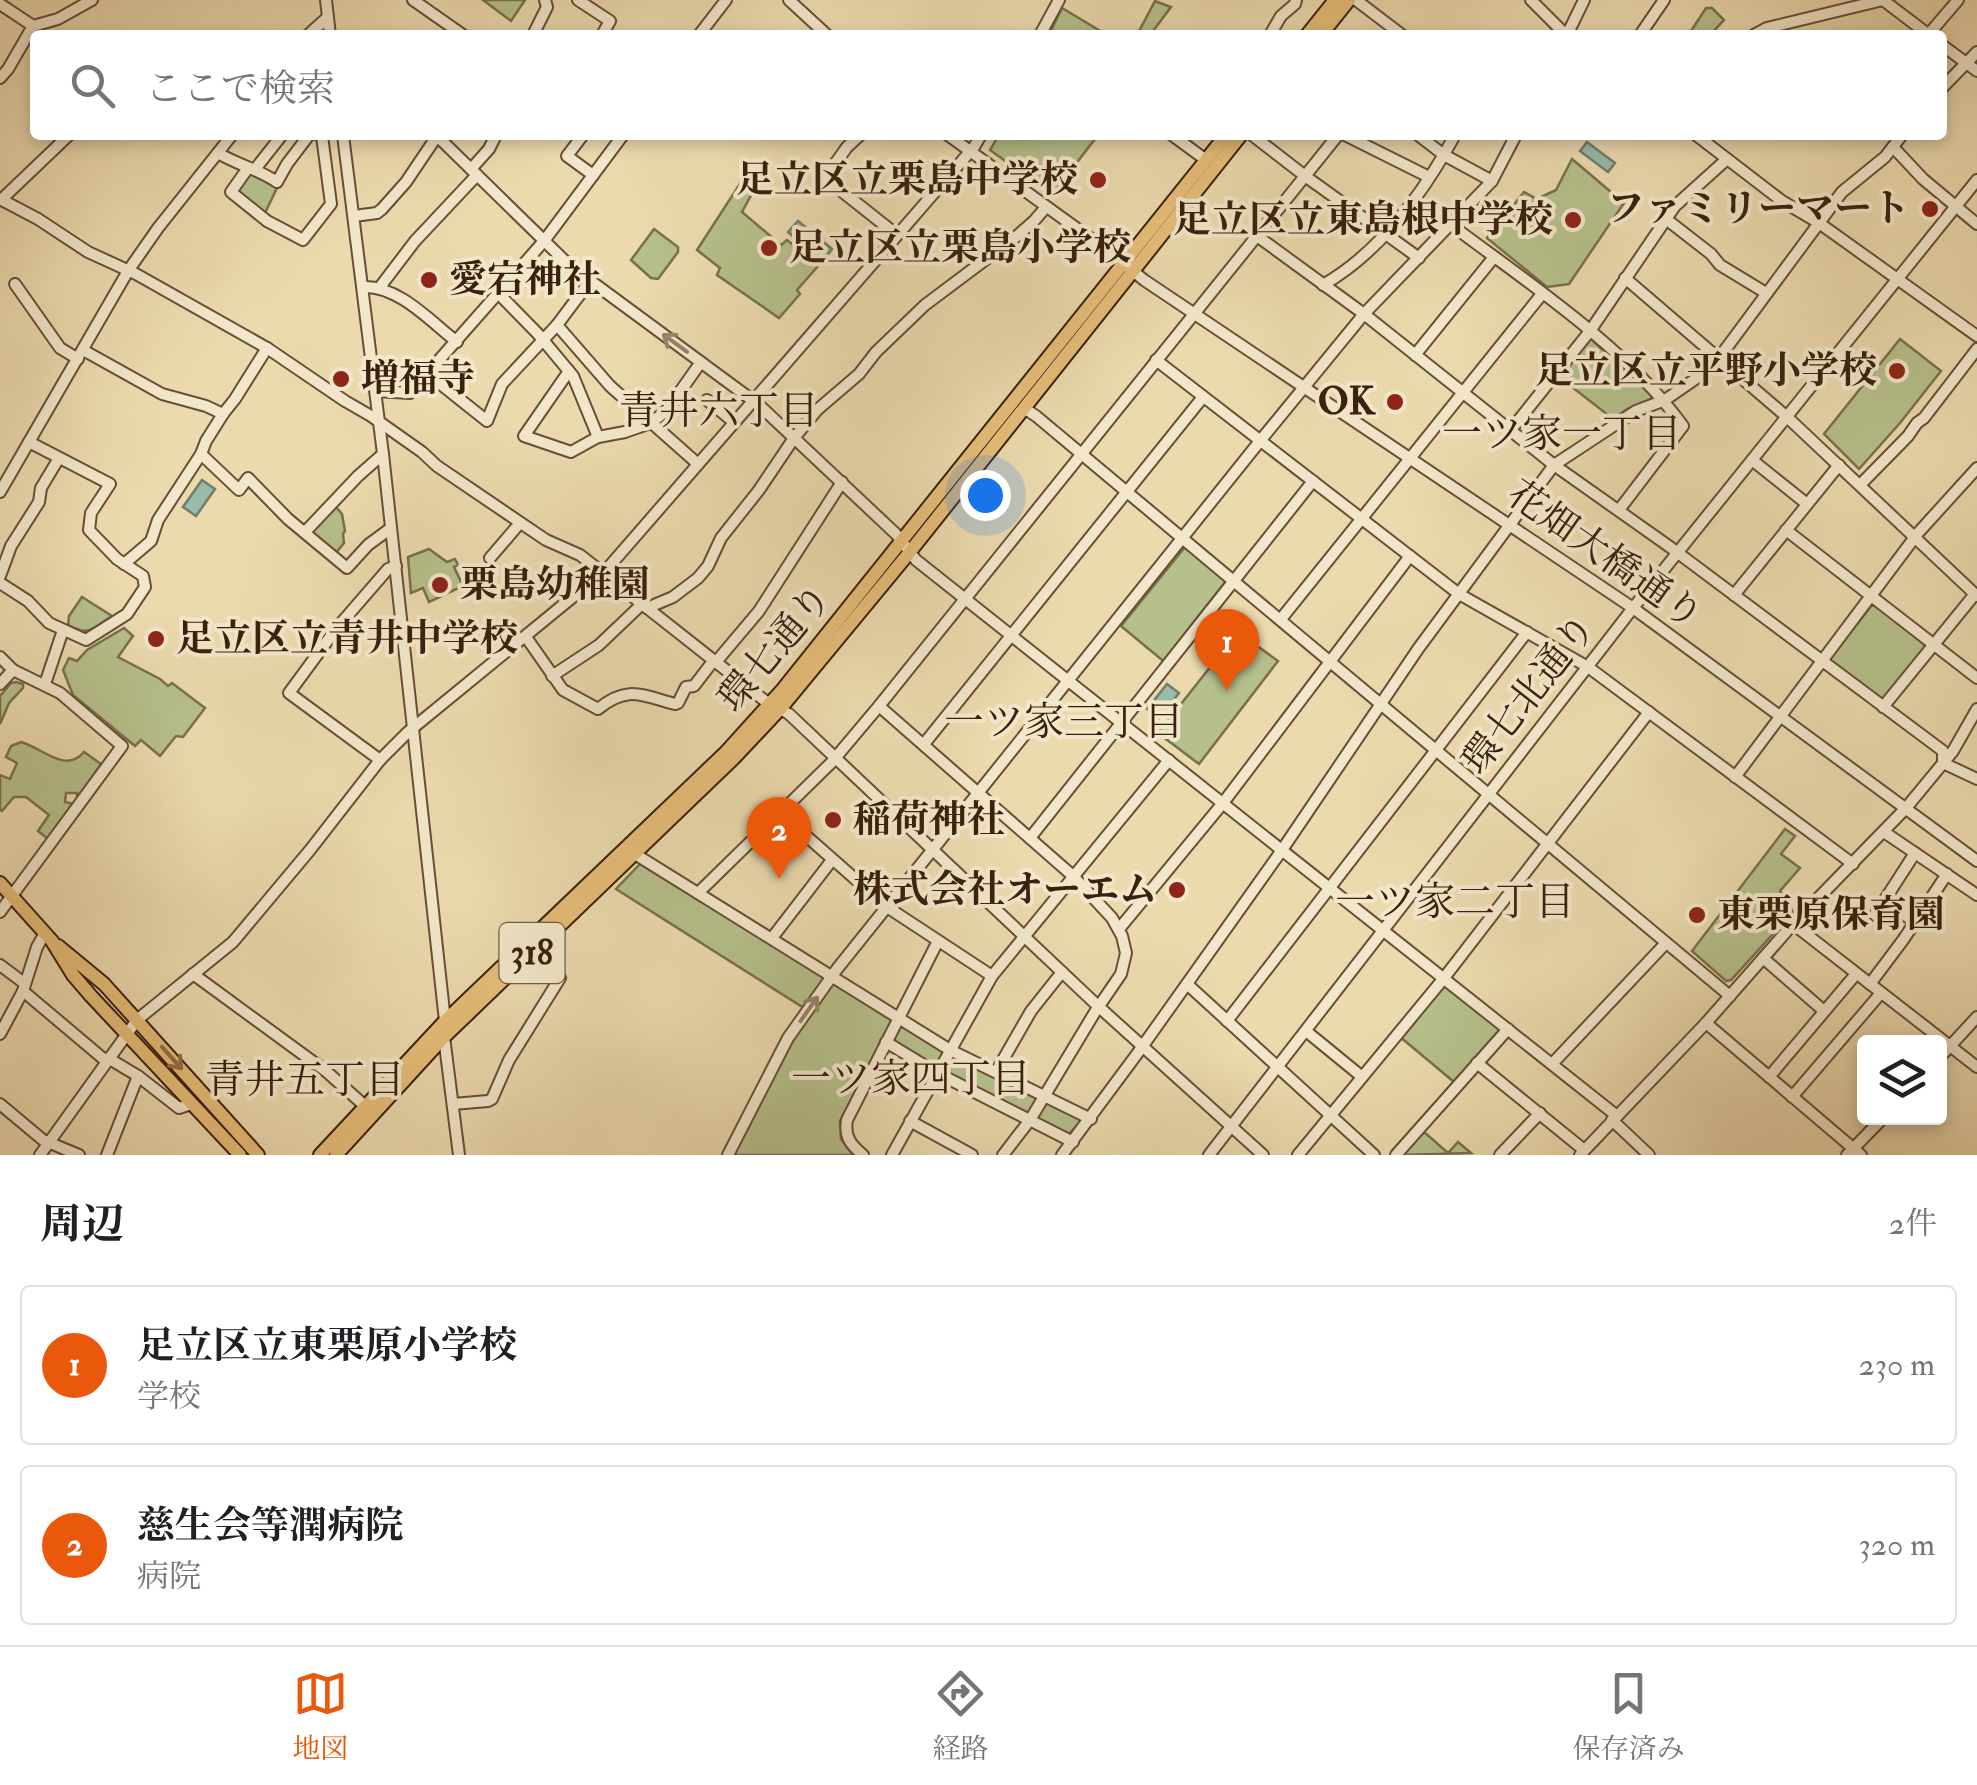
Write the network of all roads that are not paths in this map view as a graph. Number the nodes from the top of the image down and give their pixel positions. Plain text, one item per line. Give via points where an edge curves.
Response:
1 (92, 0) edge
2 (326, 0) edge
3 (413, 0) edge
4 (545, 0) edge
5 (578, 0) edge
6 (726, 0) edge
7 (789, 0) edge
8 (1060, 0) edge
9 (1296, 0) edge
10 (1335, 0) edge
11 (1352, 0) edge
12 (1531, 0) edge
13 (1584, 0) edge
14 (1664, 0) edge
15 (1883, 0) edge
16 (1958, 0) edge
17 (0, 4) edge
18 (328, 17) junction
19 (33, 26) junction
20 (31, 30) edge
21 (314, 30) edge
22 (329, 30) edge
23 (456, 30) edge
24 (535, 30) edge
25 (605, 30) edge
26 (703, 30) edge
27 (822, 30) edge
28 (1043, 30) edge
29 (1273, 30) edge
30 (1311, 30) edge
31 (1325, 30) edge
32 (1395, 30) edge
33 (1561, 30) edge
34 (1569, 30) edge
35 (1643, 30) edge
36 (1763, 30) edge
37 (1922, 30) edge
38 (1933, 30) edge
39 (30, 31) edge
40 (1947, 49) edge
41 (1977, 52) edge
42 (1966, 63) junction
43 (1977, 71) edge
44 (0, 78) edge
45 (1947, 83) edge
46 (64, 140) edge
47 (228, 140) edge
48 (277, 140) edge
49 (305, 140) edge
50 (323, 140) edge
51 (344, 140) edge
52 (434, 140) edge
53 (441, 140) edge
54 (494, 140) edge
55 (579, 140) edge
56 (619, 140) edge
57 (854, 140) edge
58 (955, 140) edge
59 (978, 140) edge
60 (1179, 140) edge
61 (1222, 140) edge
62 (1237, 140) edge
63 (1258, 140) edge
64 (1337, 140) edge
65 (1352, 140) edge
66 (1424, 140) edge
67 (1452, 140) edge
68 (1513, 140) edge
69 (1703, 140) edge
70 (1898, 140) edge
71 (1893, 147) junction
72 (970, 151) junction
73 (218, 153) junction
74 (1444, 155) junction
75 (1728, 159) junction
76 (1206, 160) junction
77 (252, 168) junction
78 (474, 172) junction
79 (594, 175) junction
80 (1305, 176) junction
81 (349, 178) junction
82 (1429, 178) junction
83 (1977, 180) edge
84 (328, 181) junction
85 (1492, 181) junction
86 (1, 199) edge
87 (1046, 207) junction
88 (1956, 207) junction
89 (354, 216) junction
90 (1666, 218) junction
91 (1819, 223) junction
92 (1450, 224) junction
93 (1977, 224) edge
94 (1384, 233) junction
95 (897, 235) junction
96 (1257, 236) junction
97 (544, 241) junction
98 (1494, 257) junction
99 (1418, 258) junction
100 (1128, 267) junction
101 (128, 271) junction
102 (1625, 278) junction
103 (1898, 279) junction
104 (590, 281) junction
105 (15, 284) dead end
106 (1324, 285) junction
107 (362, 287) junction
108 (380, 288) junction
109 (1766, 292) junction
110 (499, 294) junction
111 (1542, 294) junction
112 (1194, 314) junction
113 (1364, 314) junction
114 (557, 325) junction
115 (1590, 331) junction
116 (1977, 336) edge
117 (543, 340) junction
118 (457, 342) junction
119 (267, 348) junction
120 (1977, 349) edge
121 (80, 355) junction
122 (1416, 355) junction
123 (1719, 358) junction
124 (1156, 360) junction
125 (702, 362) junction
126 (569, 372) junction
127 (428, 374) junction
128 (1304, 388) junction
129 (376, 391) junction
130 (1463, 393) junction
131 (1204, 397) junction
132 (706, 400) dead end
133 (754, 400) junction
134 (1664, 400) junction
135 (1024, 408) junction
136 (223, 414) junction
137 (1787, 417) junction
138 (379, 422) junction
139 (734, 422) junction
140 (651, 424) junction
141 (1510, 431) junction
142 (598, 437) junction
143 (794, 438) junction
144 (1260, 440) junction
145 (29, 442) junction
146 (201, 454) junction
147 (383, 454) junction
148 (1082, 454) junction
149 (59, 458) junction
150 (1410, 458) junction
151 (1752, 460) junction
152 (698, 464) junction
153 (1554, 465) junction
154 (1839, 465) junction
155 (1977, 468) edge
156 (842, 482) junction
157 (1312, 482) junction
158 (1860, 485) junction
159 (0, 492) edge
160 (1128, 492) junction
161 (1808, 504) junction
162 (1618, 510) junction
163 (1362, 519) junction
164 (520, 523) junction
165 (1510, 524) junction
166 (392, 528) junction
167 (1786, 530) junction
168 (305, 532) junction
169 (1183, 538) junction
170 (1915, 538) junction
171 (906, 547) junction
172 (1678, 553) junction
173 (1410, 556) junction
174 (490, 558) dead end
175 (124, 564) junction
176 (396, 566) junction
177 (1, 571) edge
178 (603, 573) junction
179 (1234, 580) junction
180 (1458, 594) junction
181 (1734, 594) junction
182 (1976, 595) edge
183 (1872, 597) junction
184 (964, 598) junction
185 (645, 606) junction
186 (1634, 608) junction
187 (1280, 619) junction
188 (64, 630) junction
189 (1527, 632) junction
190 (1010, 635) junction
191 (526, 636) junction
192 (1934, 644) junction
193 (0, 657) edge
194 (715, 661) junction
195 (1330, 661) junction
196 (1822, 661) junction
197 (1588, 667) junction
198 (13, 670) junction
199 (552, 676) junction
200 (1977, 678) edge
201 (1068, 681) junction
202 (0, 684) edge
203 (44, 684) junction
204 (1381, 704) junction
205 (776, 706) junction
206 (879, 706) junction
207 (1884, 707) junction
208 (1977, 709) edge
209 (1649, 712) junction
210 (1781, 716) junction
211 (1120, 722) junction
212 (413, 728) junction
213 (924, 744) junction
214 (1436, 750) junction
215 (836, 757) junction
216 (380, 760) junction
217 (1169, 760) junction
218 (1943, 763) junction
219 (1735, 776) junction
220 (1977, 779) edge
221 (979, 792) junction
222 (1489, 794) junction
223 (1223, 803) junction
224 (1906, 808) junction
225 (779, 812) junction
226 (1884, 832) junction
227 (1030, 838) junction
228 (1548, 844) junction
229 (933, 849) junction
230 (1282, 850) junction
231 (1915, 853) junction
232 (635, 854) junction
233 (832, 860) junction
234 (1977, 861) edge
235 (1853, 864) junction
236 (1947, 874) junction
237 (1073, 876) junction
238 (0, 883) edge
239 (1330, 888) junction
240 (698, 893) junction
241 (1977, 895) edge
242 (12, 897) junction
243 (1884, 901) junction
244 (887, 907) junction
245 (0, 912) edge
246 (1875, 914) dead end
247 (1915, 922) junction
248 (1793, 924) junction
249 (1119, 930) junction
250 (1384, 930) junction
251 (1024, 936) junction
252 (49, 937) junction
253 (772, 938) junction
254 (938, 941) junction
255 (1666, 942) junction
256 (534, 951) junction
257 (1763, 958) junction
258 (0, 965) edge
259 (1062, 972) junction
260 (193, 974) junction
261 (1856, 974) junction
262 (992, 976) junction
263 (831, 977) junction
264 (1444, 978) junction
265 (1187, 984) junction
266 (1870, 984) junction
267 (24, 987) junction
268 (1881, 993) junction
269 (1730, 996) junction
270 (1100, 1007) junction
271 (1824, 1011) junction
272 (1977, 1017) edge
273 (898, 1018) junction
274 (137, 1020) junction
275 (1227, 1021) junction
276 (445, 1022) junction
277 (1706, 1023) junction
278 (1508, 1029) junction
279 (1306, 1031) junction
280 (0, 1034) edge
281 (127, 1034) junction
282 (444, 1036) junction
283 (886, 1042) junction
284 (1143, 1046) junction
285 (1950, 1046) junction
286 (1947, 1049) edge
287 (950, 1050) junction
288 (107, 1060) junction
289 (1477, 1063) junction
290 (1552, 1064) junction
291 (1278, 1067) junction
292 (1977, 1068) edge
293 (996, 1072) junction
294 (936, 1074) junction
295 (138, 1076) junction
296 (1361, 1076) junction
297 (1769, 1077) junction
298 (1045, 1096) junction
299 (1792, 1097) junction
300 (0, 1104) edge
301 (191, 1104) junction
302 (453, 1104) junction
303 (365, 1106) junction
304 (1329, 1114) junction
305 (1540, 1114) junction
306 (1615, 1118) junction
307 (1090, 1119) junction
308 (1030, 1120) junction
309 (910, 1121) junction
310 (1877, 1125) edge
311 (1232, 1126) junction
312 (49, 1142) junction
313 (1074, 1142) junction
314 (1582, 1153) edge
315 (1854, 1153) edge
316 (40, 1155) edge
317 (80, 1155) edge
318 (106, 1155) edge
319 (240, 1155) edge
320 (258, 1155) edge
321 (320, 1155) edge
322 (336, 1155) edge
323 (459, 1155) edge
324 (728, 1155) edge
325 (863, 1155) edge
326 (892, 1155) edge
327 (972, 1155) edge
328 (1003, 1155) edge
329 (1062, 1155) edge
330 (1209, 1155) edge
331 (1263, 1155) edge
332 (1298, 1155) edge
333 (1374, 1155) edge
334 (1396, 1155) edge
335 (1500, 1155) edge
336 (1650, 1155) edge

1 - 19 street
2 - 18 street
3 - 23 street
4 - 24 street
5 - 25 street via 610,21
6 - 26 street
7 - 27 street
8 - 28 street
9 - 29 street
10 - 30 main road
11 - 31 main road
11 - 32 street
12 - 33 street
13 - 34 street
14 - 35 street
15 - 36 street
15 - 37 street
16 - 38 street
17 - 19 street
18 - 21 street
18 - 22 street
19 - 20 street
39 - 44 street
40 - 42 street
41 - 42 street
42 - 43 street
42 - 45 street
46 - 86 street
47 - 73 street
48 - 77 street
49 - 77 street via 277,182
50 - 84 street
51 - 81 street
52 - 89 street via 382,210
53 - 78 street
54 - 78 street
55 - 79 street via 567,156
56 - 79 street
57 - 95 street via 825,178
58 - 72 street, 花畑大橋通り
59 - 72 street
60 - 76 street
61 - 76 main road, 環七通り / 318
62 - 100 main road, 環七通り / 318
63 - 80 street
64 - 80 street
65 - 82 street
66 - 74 street
67 - 74 street
68 - 85 street
69 - 75 street
70 - 71 street
71 - 88 street
71 - 91 street via 1842,192
72 - 87 street, 花畑大橋通り
72 - 95 street
73 - 77 street
73 - 101 street
74 - 82 street
74 - 85 street
75 - 90 street
75 - 91 street
76 - 100 main road, 環七通り / 318
77 - 84 street via 230,192 303,240 331,204
78 - 97 street
78 - 108 street
79 - 97 street
80 - 94 street
80 - 96 street
81 - 84 street
81 - 89 street
82 - 94 street
83 - 88 street, 環七北通り
85 - 92 street
86 - 101 street
87 - 100 street, 花畑大橋通り
87 - 143 street via 925,305
88 - 93 street
88 - 103 street, 環七北通り
89 - 107 street
90 - 102 street
90 - 109 street via 1720,265
91 - 103 street
91 - 109 street
92 - 98 street
92 - 99 street
94 - 99 street
94 - 106 street
95 - 133 street
96 - 106 street
96 - 112 street
97 - 104 street
97 - 110 street
98 - 111 street
98 - 122 street
99 - 113 street
100 - 112 street, 花畑大橋通り
100 - 135 main road, 環七通り / 318
100 - 171 main road, 環七通り / 318
101 - 119 street
101 - 121 street
102 - 115 street
102 - 123 street
103 - 116 street
103 - 137 street, 環七北通り
104 - 114 street
125 -> 104 street
105 - 121 street via 60,348
106 - 113 street
107 - 108 street
107 - 129 street
108 - 118 street
109 - 123 street
110 - 117 street
110 - 118 street
111 - 115 street
111 - 130 street
112 - 124 street
112 - 128 street, 花畑大橋通り
113 - 122 street
113 - 128 street
114 - 117 street
114 - 140 street
115 - 134 street
115 - 141 street
117 - 126 street
117 - 127 street via 502,384 488,420
118 - 127 street
119 - 136 street
119 - 138 street
120 - 158 street
121 - 136 street
121 - 145 street
122 - 130 street
123 - 134 street
123 - 137 street
124 - 131 street
124 - 148 street
125 - 133 street
125 - 140 street
126 - 142 street
126 - 142 street via 524,436 571,452
127 - 129 street via 410,393
128 - 144 street
128 - 150 street, 花畑大橋通り
129 - 138 street
130 - 141 street
130 - 150 street
131 - 144 street
131 - 160 street
132 - 139 street
133 - 139 street
133 - 143 street
134 - 153 street
134 - 162 street via 1683,426
135 - 148 street
135 - 171 main road, 環七通り / 318
136 - 146 street
137 - 151 street, 環七北通り
137 - 154 street
138 - 147 street
138 - 164 street
139 - 152 street
140 - 142 street
140 - 152 street
141 - 153 street
143 - 156 street
143 - 185 street via 698,578 673,597
144 - 157 street
144 - 169 street
145 - 149 street
145 - 159 street
146 - 168 street via 239,490 248,478
146 - 175 street via 151,541
147 - 166 street
147 - 168 street
148 - 160 street
148 - 184 street
149 - 175 street via 110,484 91,513 89,530
149 - 177 street
150 - 163 street
150 - 165 street, 花畑大橋通り
151 - 161 street
151 - 172 street, 環七北通り
152 - 178 street
153 - 162 street
153 - 165 street
154 - 158 street
154 - 161 street
155 - 170 street
156 - 171 street
156 - 194 street via 759,611
157 - 163 street
157 - 179 street
158 - 170 street
160 - 169 street
160 - 190 street
161 - 167 street
162 - 172 street
163 - 173 street
163 - 187 street
164 - 174 street
164 - 178 street
165 - 180 street
165 - 186 street, 花畑大橋通り
166 - 168 street via 347,568
166 - 176 street
167 - 181 street
167 - 183 street
169 - 179 street
169 - 201 street
170 - 182 street
170 - 183 street
171 - 184 street
171 - 205 main road, 環七通り / 318
172 - 181 street
172 - 186 street, 環七北通り
173 - 180 street
173 - 195 street
175 - 188 street via 143,576 145,587 127,614 86,640
176 - 212 street
176 - 216 street via 336,629 289,693
177 - 188 street via 49,623
178 - 185 street
178 - 191 street
179 - 187 street
179 - 211 street
180 - 189 street
180 - 204 street
181 - 196 street
182 - 192 street
183 - 192 street
183 - 196 street
184 - 190 street
184 - 206 street
185 - 194 street
185 - 199 street
186 - 197 street, 環七北通り
186 - 210 street, 花畑大橋通り
187 - 195 street
188 - 203 street
189 - 197 street
189 - 214 street
190 - 201 street
190 - 213 street
191 - 199 street
191 - 212 street
192 - 200 street
192 - 207 street
193 - 198 street
194 - 199 street via 674,704 616,695 598,709
194 - 205 street
195 - 204 street
195 - 223 street
196 - 207 street
196 - 210 street
197 - 209 street
197 - 222 street, 環七北通り
198 - 202 street
198 - 203 street
201 - 211 street
201 - 221 street
203 - 242 street via 122,746
204 - 214 street
204 - 230 street
205 - 215 street
205 - 232 main road, 環七通り / 318 via 734,758
205 - 276 main road, 環七通り / 318
206 - 213 street
206 - 215 street
207 - 218 street via 1943,751
208 - 218 street
209 - 219 street
209 - 228 street
210 - 219 street
210 - 224 street, 花畑大橋通り
211 - 217 street
211 - 227 street
212 - 216 street
212 - 276 street
213 - 221 street
214 - 222 street
214 - 239 street
215 - 225 street
215 - 229 street
216 - 260 street via 233,942
217 - 223 street
217 - 237 street
218 - 220 street
218 - 224 street
219 - 235 street
221 - 227 street
221 - 229 street
222 - 228 street
222 - 250 street, 環七北通り
223 - 230 street
223 - 249 street
224 - 226 street
224 - 234 street, 花畑大橋通り
225 - 233 street
225 - 240 street
226 - 231 street
226 - 235 street
227 - 237 street
228 - 255 street
228 - 264 street
229 - 244 street
229 - 251 street
230 - 239 street
230 - 265 street
231 - 236 street
231 - 243 street
232 - 240 street
232 - 256 main road, 環七通り / 318
233 - 244 street
233 - 253 street
235 - 248 street
236 - 241 street
236 - 247 street
237 - 249 street
237 - 251 street
238 - 242 main road
239 - 250 street
239 - 275 street
240 - 253 street
242 - 245 street
242 - 252 main road
243 - 246 street
243 - 247 street
244 - 254 street
244 - 263 street
247 - 266 street
248 - 257 street
248 - 261 street
249 - 270 street via 1124,964
250 - 264 street
250 - 279 street, 環七北通り
251 - 259 street
251 - 262 street
252 - 267 street via 37,947
252 - 274 main road
252 - 281 main road via 73,975
253 - 263 street
254 - 262 street
254 - 273 street
255 - 269 street
255 - 290 street
256 - 282 main road, 環七通り / 318
256 - 302 street via 560,978 508,1060 492,1099
257 - 269 street
257 - 271 street
258 - 267 street
259 - 270 street
259 - 293 street
260 - 274 street
260 - 303 street
261 - 266 street
261 - 271 street
262 - 287 street
263 - 273 street
324 -> 263 street via 788,1038
264 - 278 street
264 - 296 street
265 - 275 street
265 - 284 street
266 - 268 street
267 - 280 street
267 - 288 street
268 - 285 street
268 - 299 street
269 - 277 street
270 - 284 street
270 - 298 street
271 - 297 street
272 - 285 street
273 - 283 street
273 - 287 street
274 - 281 street
274 -> 320 main road
275 - 291 street
276 - 282 street
276 - 303 main road, 環七通り / 318
277 - 297 street
277 - 306 street
278 - 289 street
278 - 290 street
279 - 291 street, 環七北通り
279 - 296 street
281 - 288 street
281 - 301 main road
282 - 302 street
282 - 322 main road, 環七通り / 318
283 - 294 street
283 - 325 street via 845,1129
284 - 307 street
284 - 311 street
285 - 286 street
285 - 292 street
287 - 293 street
287 - 294 street
288 - 295 street
288 - 312 street
289 - 305 street
289 - 334 street
290 - 306 street
291 - 304 street
291 - 311 street, 環七北通り
293 - 298 street
294 - 308 street
294 - 309 street
295 - 301 street via 179,1108
295 - 318 street
296 - 304 street
297 - 299 street
298 - 307 street
298 - 308 street
299 - 315 street
300 - 312 street
301 - 319 main road
302 - 323 street
303 - 321 main road, 環七通り / 318
304 - 332 street
304 - 333 street
305 - 314 street
305 - 335 street
306 - 314 street
306 - 336 street
307 - 313 street
308 - 313 street
308 - 328 street
309 - 326 street
309 - 327 street
310 - 315 street
311 - 330 street, 環七北通り
311 - 331 street
312 - 316 street
312 - 317 street
313 - 329 street

